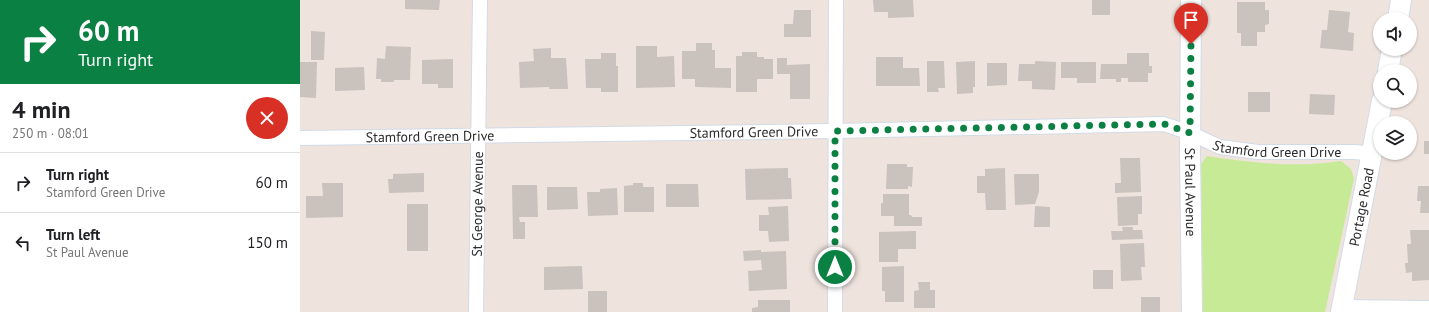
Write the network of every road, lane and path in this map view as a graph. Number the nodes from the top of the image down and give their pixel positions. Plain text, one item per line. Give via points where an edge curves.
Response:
1 (480, 0) edge
2 (836, 0) edge
3 (1191, 0) edge
4 (1401, 0) edge
5 (1399, 12) edge
6 (1381, 108) edge
7 (835, 131) junction
8 (1190, 133) junction
9 (478, 135) junction
10 (300, 138) edge
11 (1372, 154) junction
12 (1429, 308) edge
13 (1341, 309) edge
14 (476, 312) edge
15 (835, 312) edge
16 (1192, 312) edge

1 - 9 street, St George Avenue
2 - 7 street
3 - 8 main road, St Paul Avenue
4 - 5 main road
6 - 11 main road, Portage Road
7 - 8 street, Stamford Green Drive via 1164,124
7 - 9 street, Stamford Green Drive
7 - 15 street
8 - 11 street, Stamford Green Drive via 1220,146 1258,152
8 - 16 main road, St Paul Avenue
9 - 10 street, Stamford Green Drive
9 - 14 street, St George Avenue
11 - 13 main road, Portage Road
12 - 13 street

